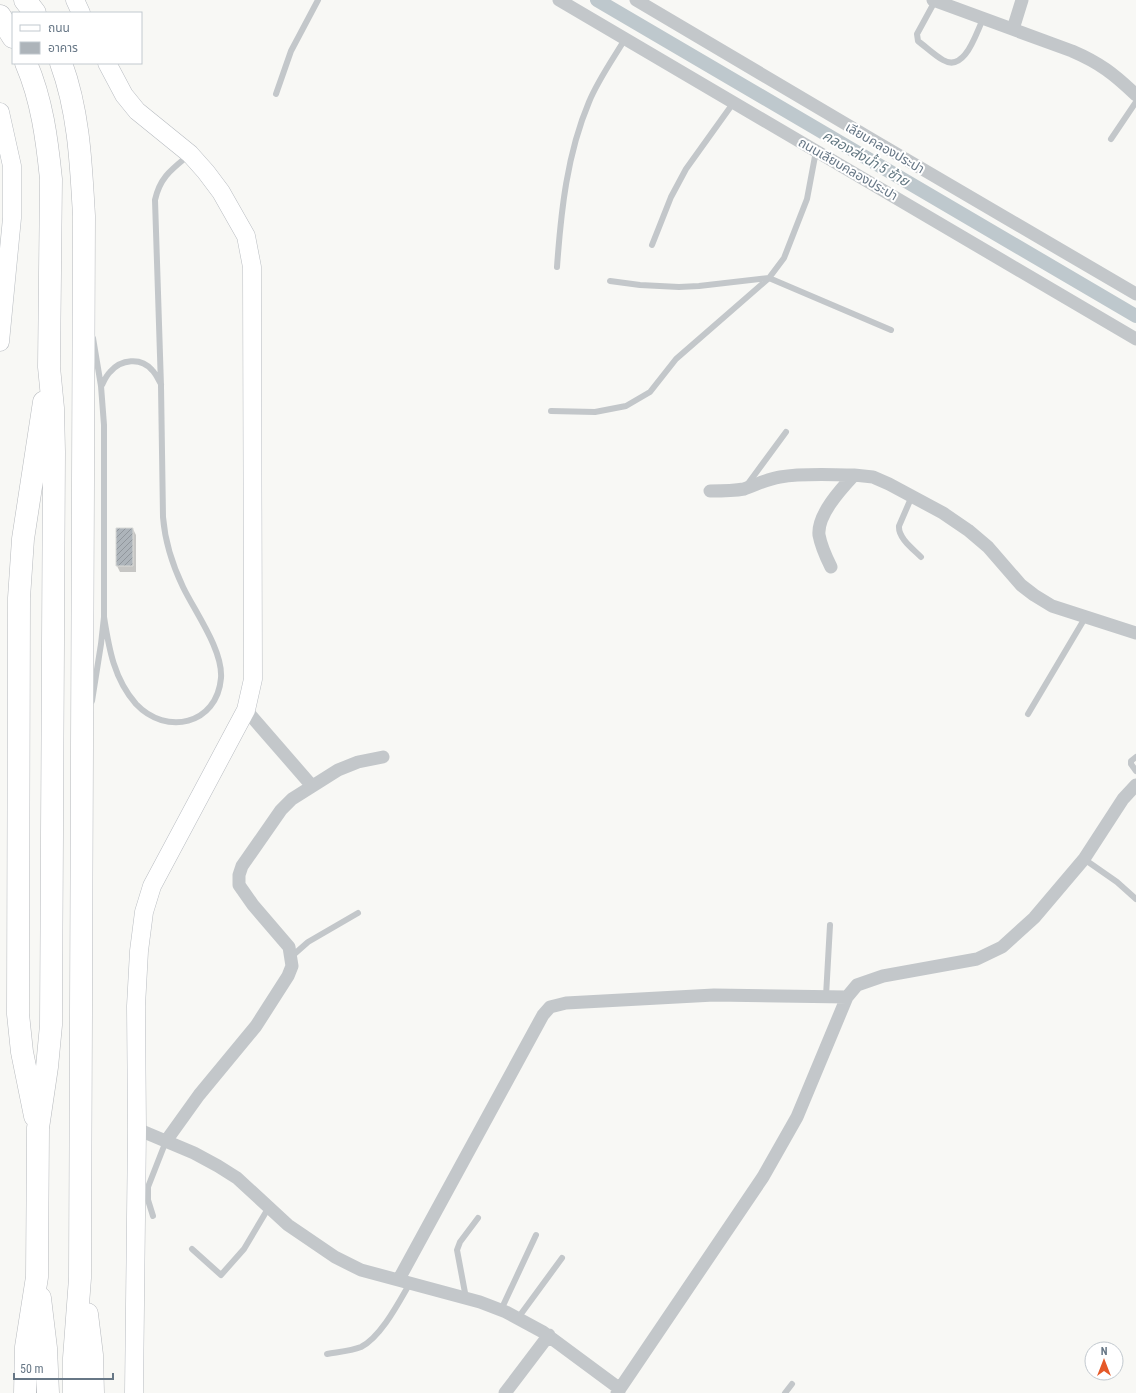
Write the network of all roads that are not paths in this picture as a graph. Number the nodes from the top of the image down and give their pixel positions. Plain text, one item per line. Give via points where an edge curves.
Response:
1 (25, 0) edge
2 (75, 0) edge
3 (318, 0) edge
4 (559, 0) edge
5 (636, 0) edge
6 (934, 0) edge
7 (1022, 0) edge
8 (34, 12) edge
9 (81, 12) edge
10 (983, 19) junction
11 (1012, 29) junction
12 (625, 38) junction
13 (26, 64) edge
14 (61, 64) edge
15 (108, 64) edge
16 (276, 94) dead end
17 (1136, 95) edge
18 (734, 102) junction
19 (1136, 102) edge
20 (0, 112) edge
21 (1111, 139) dead end
22 (816, 151) junction
23 (190, 154) junction
24 (652, 245) dead end
25 (557, 267) dead end
26 (769, 278) junction
27 (610, 281) dead end
28 (84, 285) junction
29 (1136, 294) edge
30 (90, 322) dead end
31 (92, 329) dead end
32 (890, 330) dead end
33 (1136, 339) edge
34 (0, 342) edge
35 (49, 367) junction
36 (101, 386) junction
37 (161, 386) junction
38 (551, 411) dead end
39 (786, 432) dead end
40 (854, 475) junction
41 (745, 488) junction
42 (710, 491) dead end
43 (912, 496) junction
44 (921, 557) dead end
45 (832, 567) dead end
46 (104, 617) junction
47 (1085, 618) junction
48 (1136, 633) edge
49 (91, 706) dead end
50 (246, 710) junction
51 (89, 714) dead end
52 (1028, 714) dead end
53 (82, 753) junction
54 (383, 756) dead end
55 (1136, 757) edge
56 (1136, 771) edge
57 (1136, 785) edge
58 (312, 786) junction
59 (1084, 859) junction
60 (1136, 899) edge
61 (358, 913) dead end
62 (830, 925) dead end
63 (291, 957) junction
64 (826, 996) junction
65 (847, 997) junction
66 (38, 1128) junction
67 (137, 1129) junction
68 (166, 1141) junction
69 (269, 1207) junction
70 (153, 1216) dead end
71 (478, 1218) dead end
72 (536, 1235) dead end
73 (192, 1250) dead end
74 (562, 1258) dead end
75 (37, 1277) junction
76 (80, 1278) junction
77 (405, 1281) junction
78 (466, 1298) junction
79 (501, 1310) junction
80 (518, 1318) junction
81 (548, 1335) junction
82 (327, 1354) dead end
83 (792, 1384) dead end
84 (618, 1391) edge
85 (24, 1393) edge
86 (48, 1393) edge
87 (74, 1393) edge
88 (93, 1393) edge
89 (134, 1393) edge
90 (505, 1393) edge
91 (785, 1393) edge

1 - 8 highway
2 - 9 main road
3 - 16 lane via 291,51
4 - 12 street, ถนนเลียบคลองประปา
5 - 29 street, เลียบคลองประปา
6 - 10 street
6 - 10 lane via 917,37 918,41 944,61 953,63 965,56
7 - 11 street
10 - 11 street
11 - 17 street via 1093,60 1110,71
12 - 18 street, ถนนเลียบคลองประปา
12 - 25 lane via 589,102 580,127 569,165 560,221
13 - 35 highway via 43,120 51,179
14 - 28 highway via 74,106 79,148 84,216
15 - 23 main road via 124,95 137,111
18 - 22 street, ถนนเลียบคลองประปา
18 - 24 lane via 686,169 671,197
19 - 21 lane
20 - 34 main road via 12,166 12,218
22 - 26 lane via 806,198 784,258
22 - 33 street, ถนนเลียบคลองประปา
23 - 37 lane via 166,175 160,183 155,200
23 - 50 main road via 221,192 246,236 252,267 253,679
26 - 27 lane via 679,287
26 - 32 lane
26 - 38 lane via 676,359 650,392 626,406 611,409 595,412
28 - 30 lane
28 - 53 highway
31 - 36 lane
35 - 66 highway via 54,452 51,1003 48,1060
35 - 66 highway via 26,513 19,598 18,1014 23,1058
36 - 37 lane via 110,371 119,364 134,361 149,367
36 - 46 lane via 104,425
37 - 46 lane via 164,533 176,572 218,656 220,686 210,707 202,715 182,723 162,721 143,710 117,674 109,650
39 - 41 lane
40 - 41 street via 781,477
40 - 43 street via 873,477
40 - 45 street via 832,501 819,530 823,550
41 - 42 street
43 - 44 lane via 899,531
43 - 47 street via 943,512 968,530 988,547 1034,596 1052,606
46 - 49 lane
47 - 48 street
47 - 52 lane
50 - 58 street
50 - 67 main road via 152,886 144,912 136,1006
51 - 53 lane
53 - 76 highway
54 - 58 street via 338,770
55 - 56 lane via 1131,764
57 - 59 street via 1123,799
58 - 63 street via 281,810 242,866 239,875 238,886 289,947
59 - 60 lane
59 - 65 street via 1034,918 1002,947 977,959 883,976 858,985
61 - 63 lane via 308,942
62 - 64 lane
63 - 68 street via 292,966 288,976 256,1026 199,1095
64 - 65 street
64 - 77 street via 714,995 566,1003 550,1007 543,1015
65 - 84 street via 797,1117 763,1177
66 - 75 highway
67 - 68 street
67 - 89 main road
68 - 69 street via 231,1174
68 - 70 lane via 148,1187 148,1200
69 - 73 lane via 244,1250 221,1275
69 - 77 street via 288,1225 335,1257 361,1270
71 - 78 lane via 460,1242 458,1250
72 - 79 lane
74 - 80 lane
75 - 85 highway via 26,1347
75 - 86 highway via 46,1348
76 - 87 highway
76 - 88 highway via 90,1341
77 - 78 street
77 - 82 lane via 385,1324 370,1341 360,1347
78 - 79 street
79 - 80 street
80 - 81 street
81 - 84 street
81 - 90 street
83 - 91 lane

